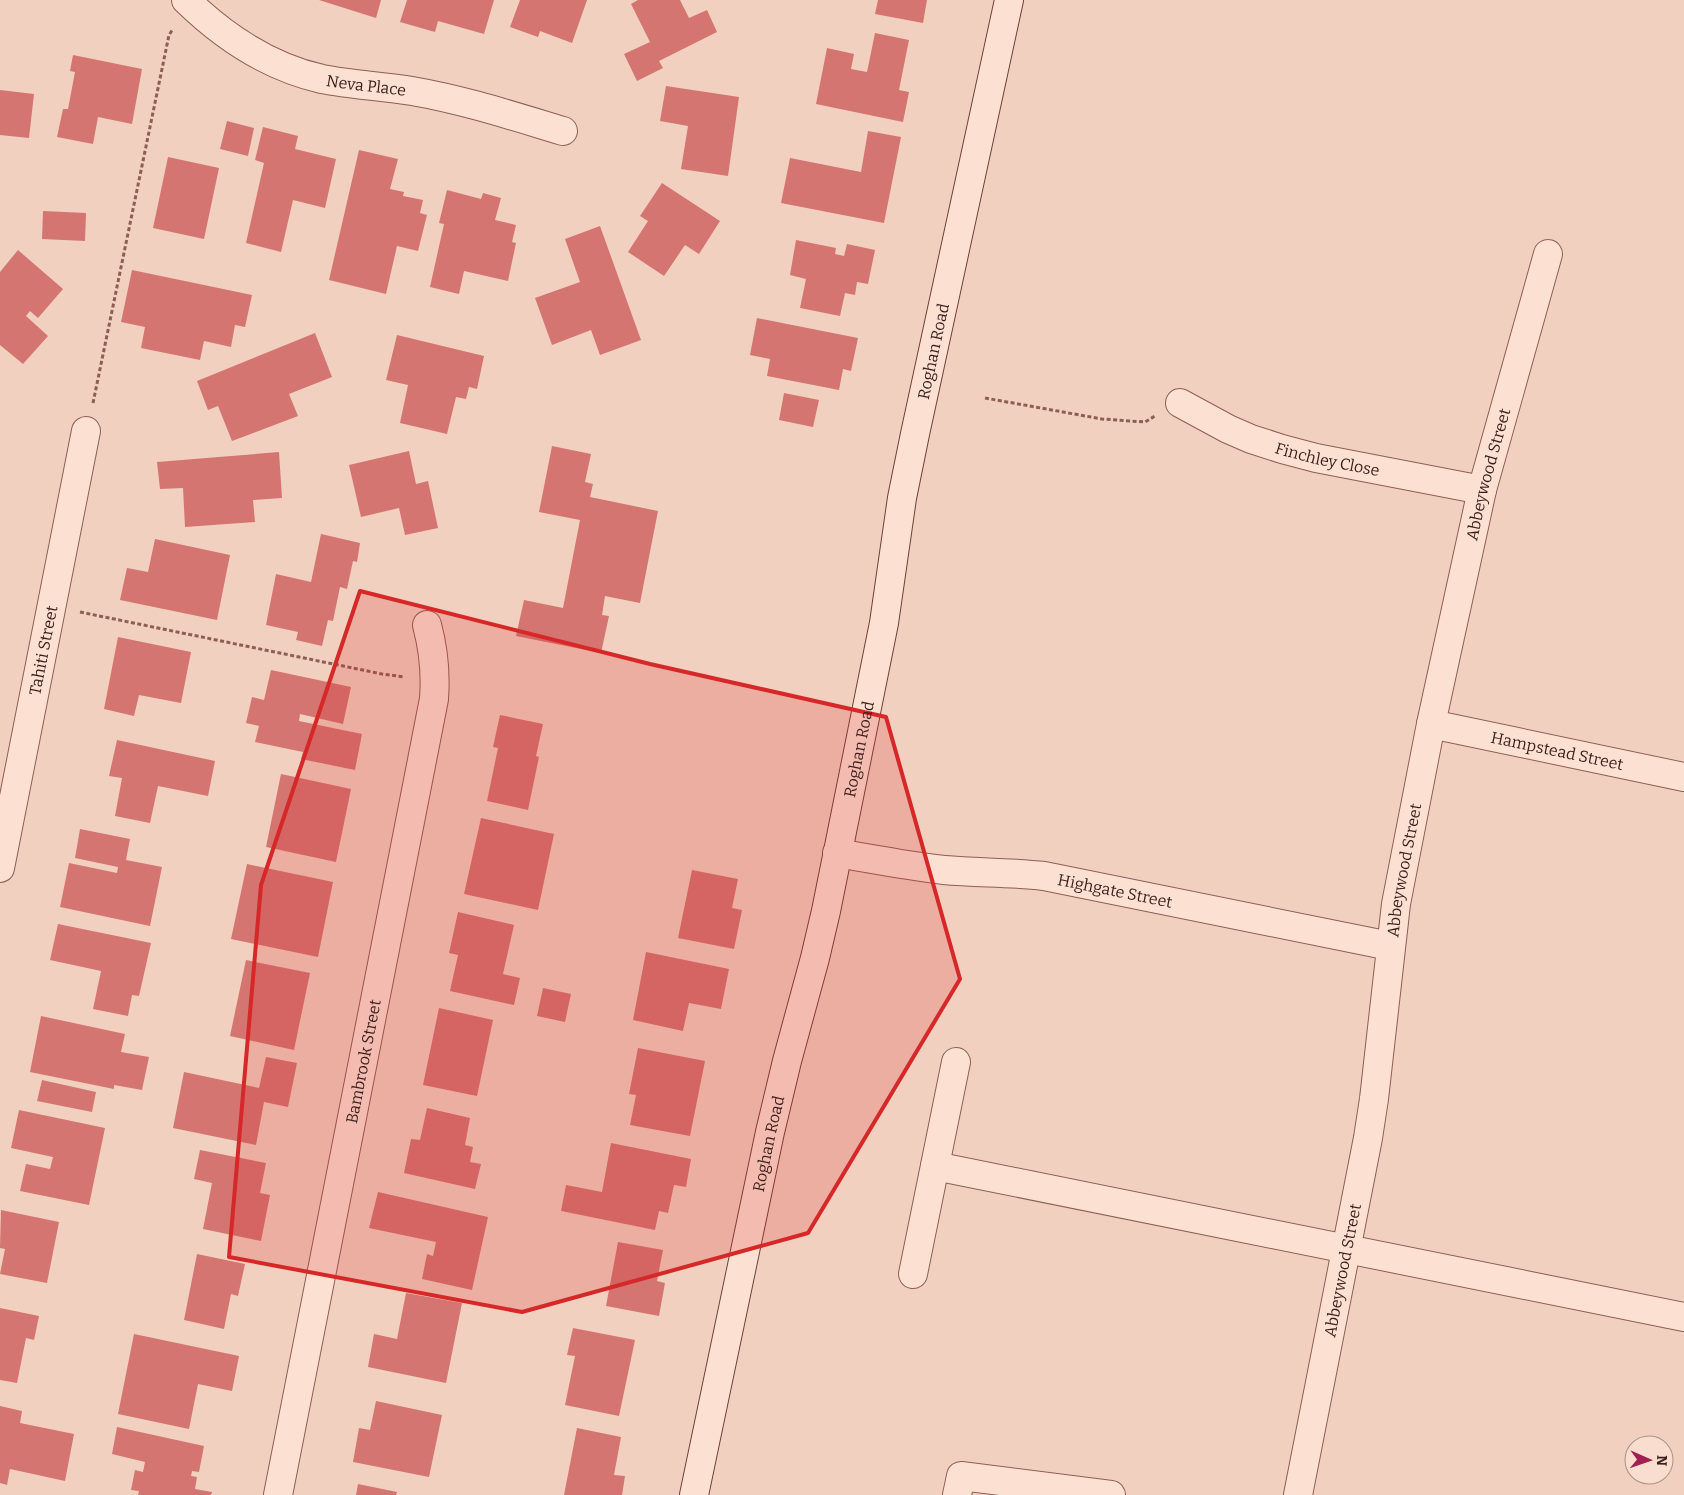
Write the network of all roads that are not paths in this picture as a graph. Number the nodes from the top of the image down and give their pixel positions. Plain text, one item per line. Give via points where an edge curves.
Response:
1 (1009, 0) edge
2 (190, 4) edge
3 (563, 131) dead end
4 (1548, 254) dead end
5 (1180, 403) road end
6 (86, 431) road end
7 (1482, 490) junction
8 (427, 625) dead end
9 (1431, 724) junction
10 (1684, 777) edge
11 (837, 853) junction
12 (0, 868) edge
13 (1390, 946) junction
14 (956, 1062) dead end
15 (935, 1166) junction
16 (1345, 1250) junction
17 (913, 1274) dead end
18 (1684, 1317) edge
19 (278, 1495) edge
20 (694, 1495) edge
21 (957, 1495) edge
22 (1111, 1495) edge
23 (1298, 1495) edge

1 - 11 street, Roghan Road via 902,498 884,623
2 - 3 street, Neva Place via 249,51 297,73 446,98
4 - 7 street, Abbeywood Street
5 - 7 street, Finchley Close via 1228,429 1282,449
6 - 12 street, Tahiti Street
7 - 9 street, Abbeywood Street
8 - 19 street, Bambrook Street via 435,665 432,708
9 - 10 street, Hampstead Street
9 - 13 street, Abbeywood Street
11 - 13 street, Highgate Street via 922,868 1044,876
11 - 20 street, Roghan Road via 815,958 770,1132
13 - 16 street, Abbeywood Street via 1374,1099
14 - 15 street
15 - 16 street
15 - 17 street
16 - 18 street
16 - 23 street, Abbeywood Street
21 - 22 street via 961,1476

